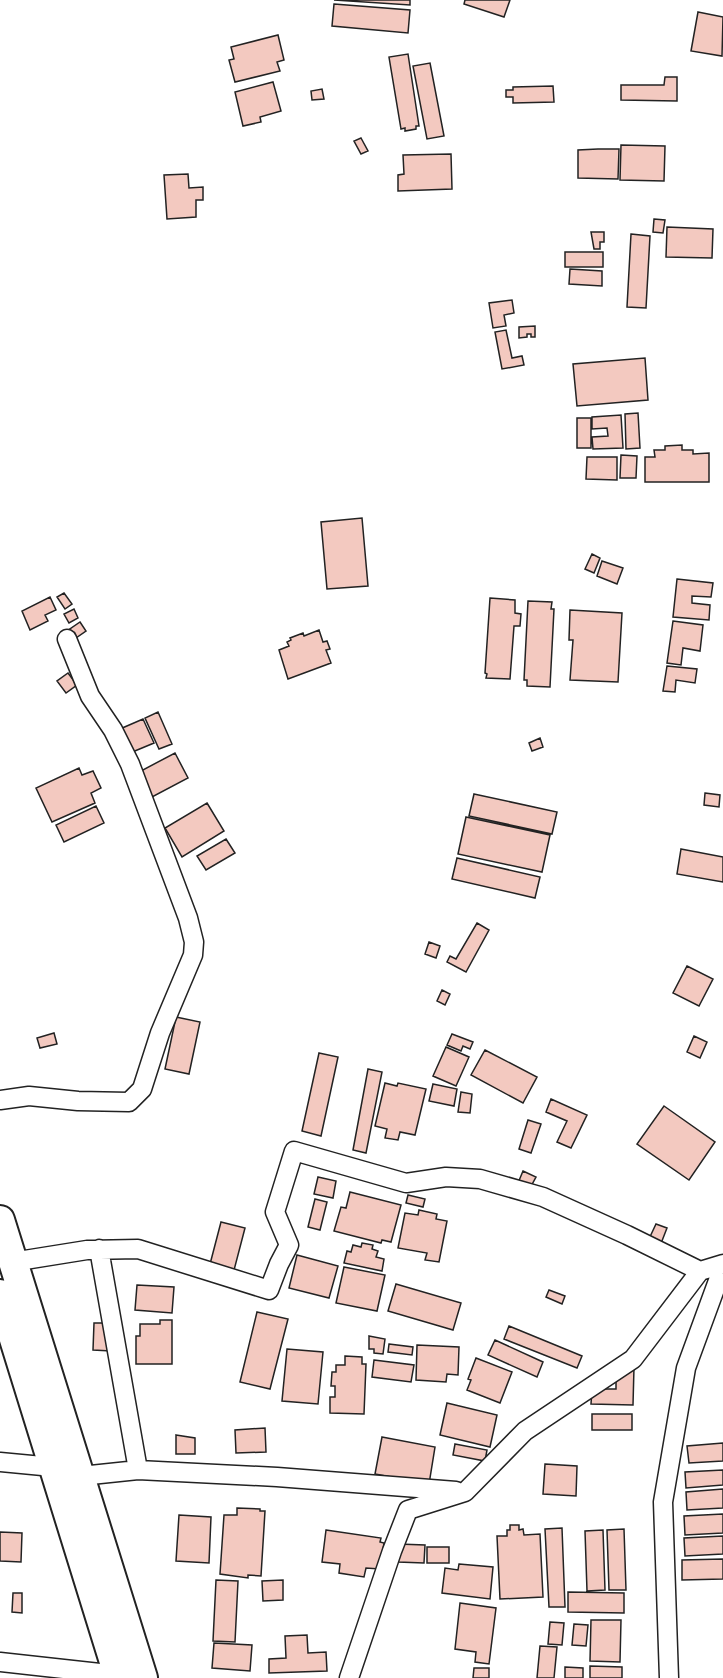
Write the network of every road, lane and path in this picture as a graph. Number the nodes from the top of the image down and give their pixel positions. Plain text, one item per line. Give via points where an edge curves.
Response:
1 (67, 639) dead end
2 (0, 1100) edge
3 (0, 1220) edge
4 (99, 1249) junction
5 (12, 1262) junction
6 (723, 1266) edge
7 (700, 1271) junction
8 (0, 1294) edge
9 (0, 1462) edge
10 (53, 1467) junction
11 (138, 1470) junction
12 (81, 1476) junction
13 (465, 1492) junction
14 (0, 1662) edge
15 (127, 1677) edge
16 (349, 1678) edge
17 (669, 1678) edge

1 - 2 street via 90,696 130,764 188,918 193,955 160,1033 142,1089 135,1098 129,1102 29,1096
3 - 5 main road
4 - 5 street
4 - 7 street via 138,1249 269,1290 289,1245 275,1212 294,1151 406,1183 446,1177 480,1179 543,1197
4 - 11 street
5 - 12 main road
6 - 7 street
6 - 17 street via 686,1368 663,1502
7 - 13 street via 633,1359 525,1431
8 - 10 main road
9 - 10 street
10 - 15 main road
11 - 12 street
11 - 13 street
12 - 15 main road
13 - 16 street via 408,1510
14 - 15 street

